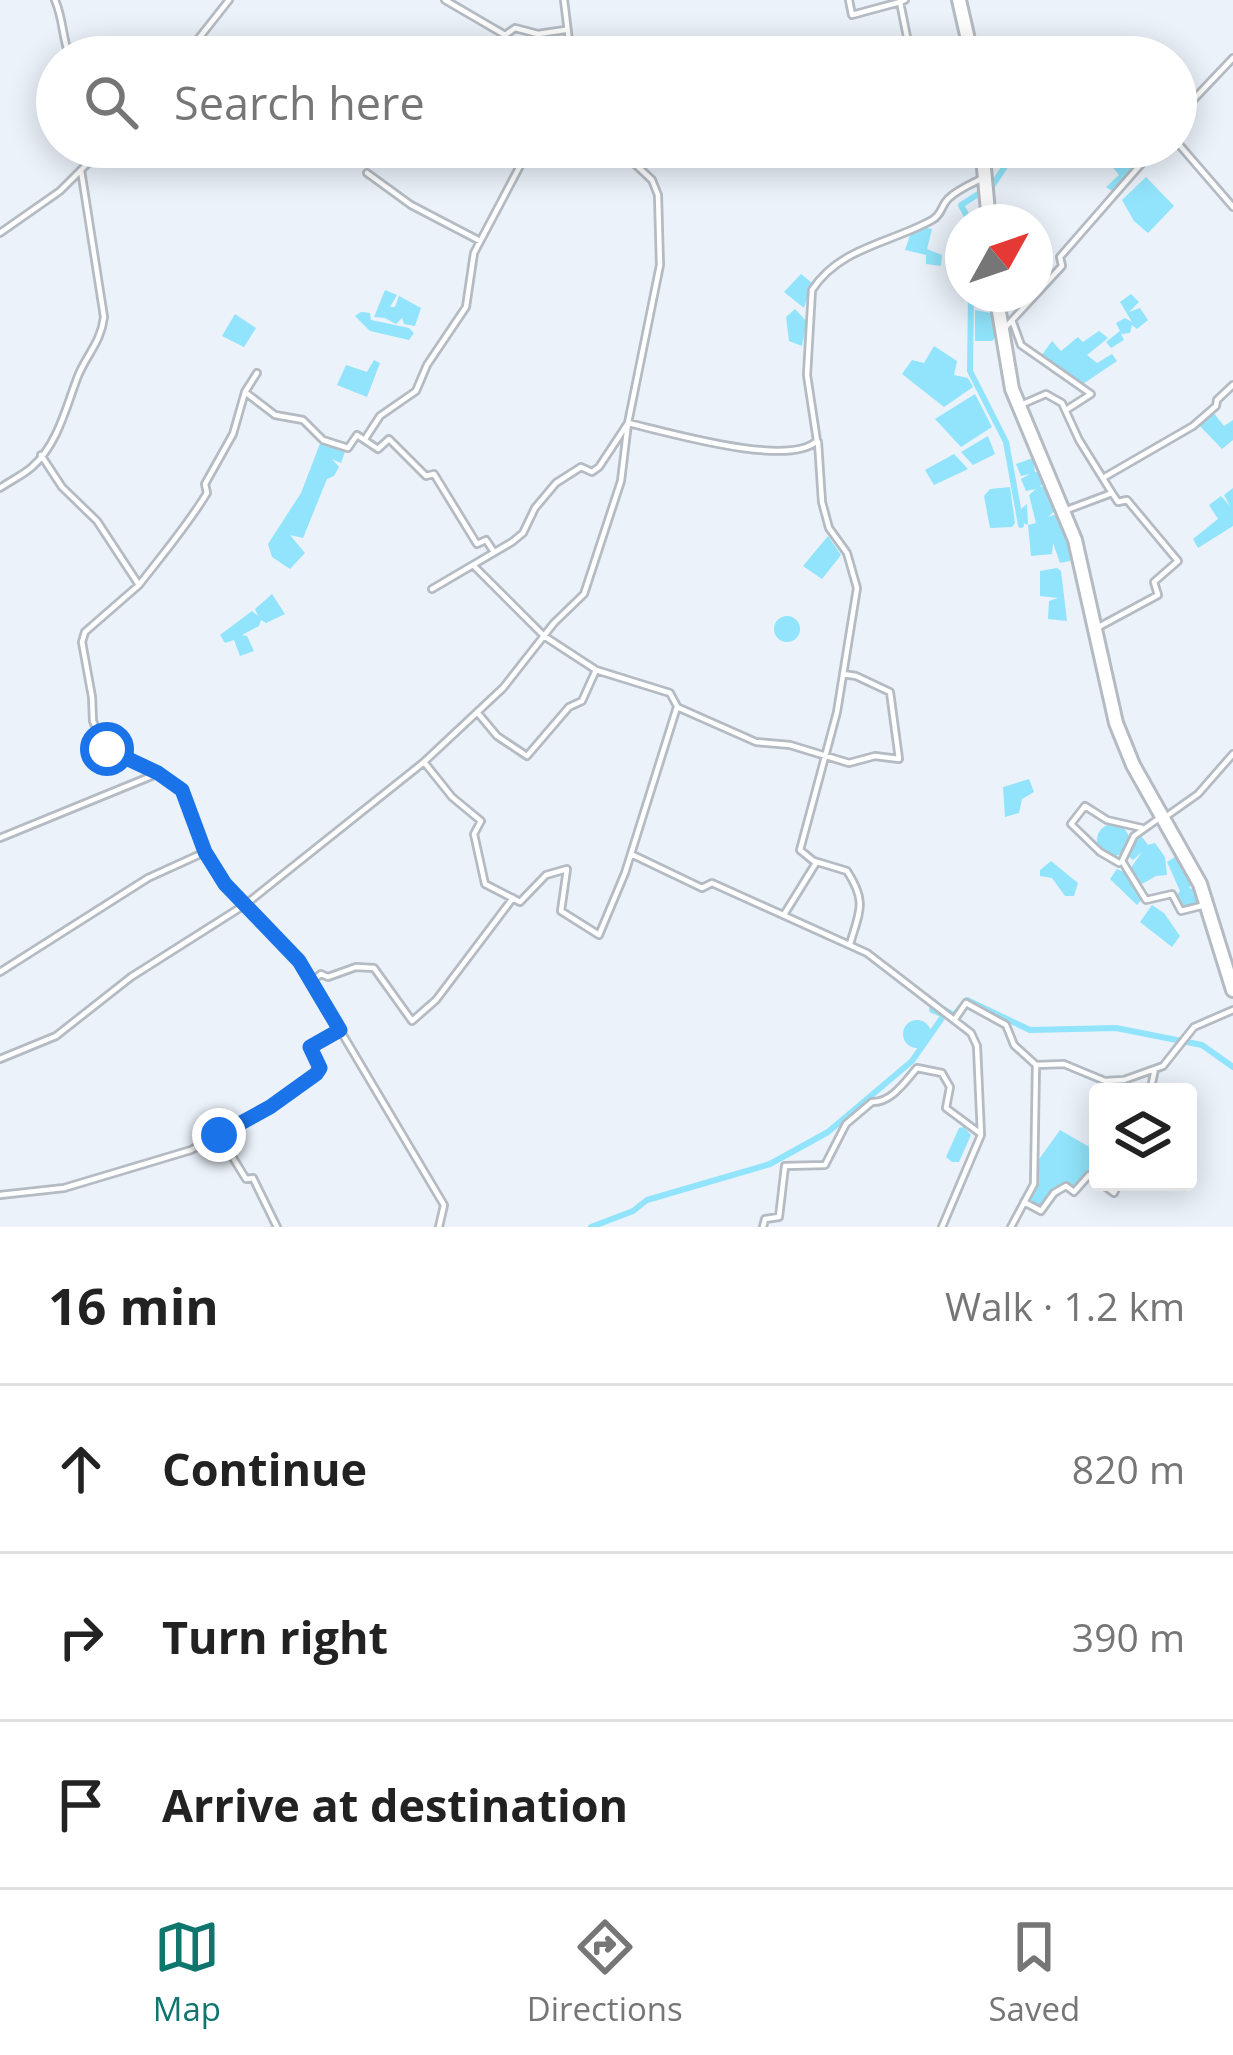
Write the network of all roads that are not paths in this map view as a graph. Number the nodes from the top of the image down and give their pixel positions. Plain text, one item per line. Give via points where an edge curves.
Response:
1 (55, 0) edge
2 (229, 0) edge
3 (445, 0) edge
4 (564, 0) edge
5 (849, 0) edge
6 (959, 0) edge
7 (903, 1) edge
8 (885, 3) edge
9 (565, 30) junction
10 (66, 36) edge
11 (201, 36) edge
12 (566, 36) edge
13 (908, 36) edge
14 (967, 36) edge
15 (1233, 58) edge
16 (1197, 96) edge
17 (1197, 165) edge
18 (519, 168) edge
19 (639, 168) edge
20 (984, 168) edge
21 (1138, 168) edge
22 (80, 170) joint
23 (367, 173) dead end
24 (985, 177) junction
25 (987, 204) edge
26 (1233, 207) edge
27 (0, 233) edge
28 (480, 241) junction
29 (998, 312) edge
30 (1012, 320) junction
31 (1000, 333) junction
32 (257, 373) dead end
33 (1233, 385) edge
34 (245, 392) junction
35 (1017, 405) junction
36 (1066, 410) junction
37 (628, 423) junction
38 (365, 439) junction
39 (818, 441) junction
40 (41, 455) junction
41 (1103, 478) junction
42 (0, 488) edge
43 (1112, 493) junction
44 (1064, 511) junction
45 (494, 552) junction
46 (473, 565) junction
47 (140, 585) junction
48 (432, 589) dead end
49 (1095, 629) junction
50 (544, 636) junction
51 (596, 670) junction
52 (843, 674) junction
53 (676, 707) junction
54 (477, 712) junction
55 (1233, 754) edge
56 (825, 757) junction
57 (424, 762) junction
58 (158, 773) junction
59 (1163, 817) junction
60 (1142, 828) junction
61 (0, 838) edge
62 (205, 852) junction
63 (631, 854) junction
64 (814, 861) junction
65 (1124, 866) junction
66 (513, 898) junction
67 (246, 904) junction
68 (1208, 904) junction
69 (784, 913) junction
70 (850, 944) junction
71 (0, 971) edge
72 (311, 981) junction
73 (1233, 990) edge
74 (1233, 1010) edge
75 (955, 1018) junction
76 (340, 1030) junction
77 (0, 1060) edge
78 (1036, 1065) junction
79 (1155, 1069) junction
80 (1152, 1083) edge
81 (219, 1135) junction
82 (981, 1135) junction
83 (1089, 1175) edge
84 (0, 1195) edge
85 (1024, 1202) junction
86 (277, 1227) edge
87 (439, 1227) edge
88 (763, 1227) edge
89 (942, 1227) edge
90 (1011, 1227) edge

1 - 10 street
2 - 11 street
3 - 9 street via 505,35 515,28
4 - 9 street
5 - 8 street via 852,15
6 - 14 main road
7 - 8 street
7 - 13 street
9 - 12 street
15 - 16 street
17 - 26 street
18 - 28 street
19 - 37 street via 658,195 661,265
20 - 24 main road
21 - 30 street
22 - 27 street
22 - 40 street via 104,317 69,410
23 - 28 street
24 - 25 main road
24 - 39 street via 948,199 936,219 873,243 812,290 806,375
28 - 38 street via 466,308 416,391 380,416
29 - 31 main road
30 - 31 street
30 - 36 street via 1021,345 1091,394
31 - 35 main road
32 - 34 street
33 - 41 street via 1193,426
34 - 38 street via 275,415 303,420 323,440 348,448 356,435
34 - 47 street via 207,493
35 - 36 street via 1046,394
35 - 44 main road
36 - 41 street
37 - 39 street via 788,453
37 - 45 street via 599,467 562,477 523,533
37 - 50 street via 621,481 584,594
38 - 45 street via 378,449 389,439 426,476 434,474 477,544 486,539
39 - 52 street via 822,502 857,588
40 - 42 street
40 - 47 street
41 - 43 street
43 - 44 street
43 - 49 street via 1178,561 1154,582 1158,595
44 - 49 main road
45 - 46 street
46 - 48 street
46 - 50 street
47 - 58 street via 82,642 95,732 107,749
49 - 59 main road via 1118,730
50 - 51 street
50 - 54 street
51 - 53 street via 670,693
51 - 54 street via 582,701 568,707 531,756
52 - 56 street
52 - 56 street via 890,692 899,759
53 - 56 street via 755,742
53 - 63 street
54 - 57 street
55 - 59 street via 1198,794
56 - 64 street via 800,850
57 - 66 street via 481,821 474,835 484,884
57 - 67 street
58 - 61 street
58 - 62 street via 182,790
59 - 60 street
59 - 68 main road
60 - 65 street via 1122,854
60 - 65 street via 1085,806 1071,824
62 - 67 street
62 - 71 street via 148,878
63 - 66 street via 599,935 561,911 567,869 546,875 523,901
63 - 69 street via 701,888 712,883
64 - 69 street
64 - 70 street via 843,868 859,890
65 - 68 street via 1146,900 1172,894 1181,911
66 - 72 street via 412,1021 374,968
67 - 72 street
67 - 77 street via 131,976 56,1036
68 - 73 main road
69 - 70 street
70 - 75 street
72 - 76 street
74 - 79 street via 1202,1022
75 - 78 street via 966,1003 981,1007
75 - 82 street via 977,1046
76 - 81 street via 310,1047 316,1074
76 - 87 street via 444,1205
78 - 79 street via 1064,1064 1114,1082
78 - 85 street via 1034,1184
79 - 80 street
81 - 84 street via 64,1188
81 - 86 street
82 - 88 street via 946,1108 943,1073 917,1068 894,1094 845,1124 825,1165 785,1166 779,1217
82 - 89 street
83 - 85 street via 1074,1192 1066,1186 1054,1193 1041,1210
85 - 90 street

